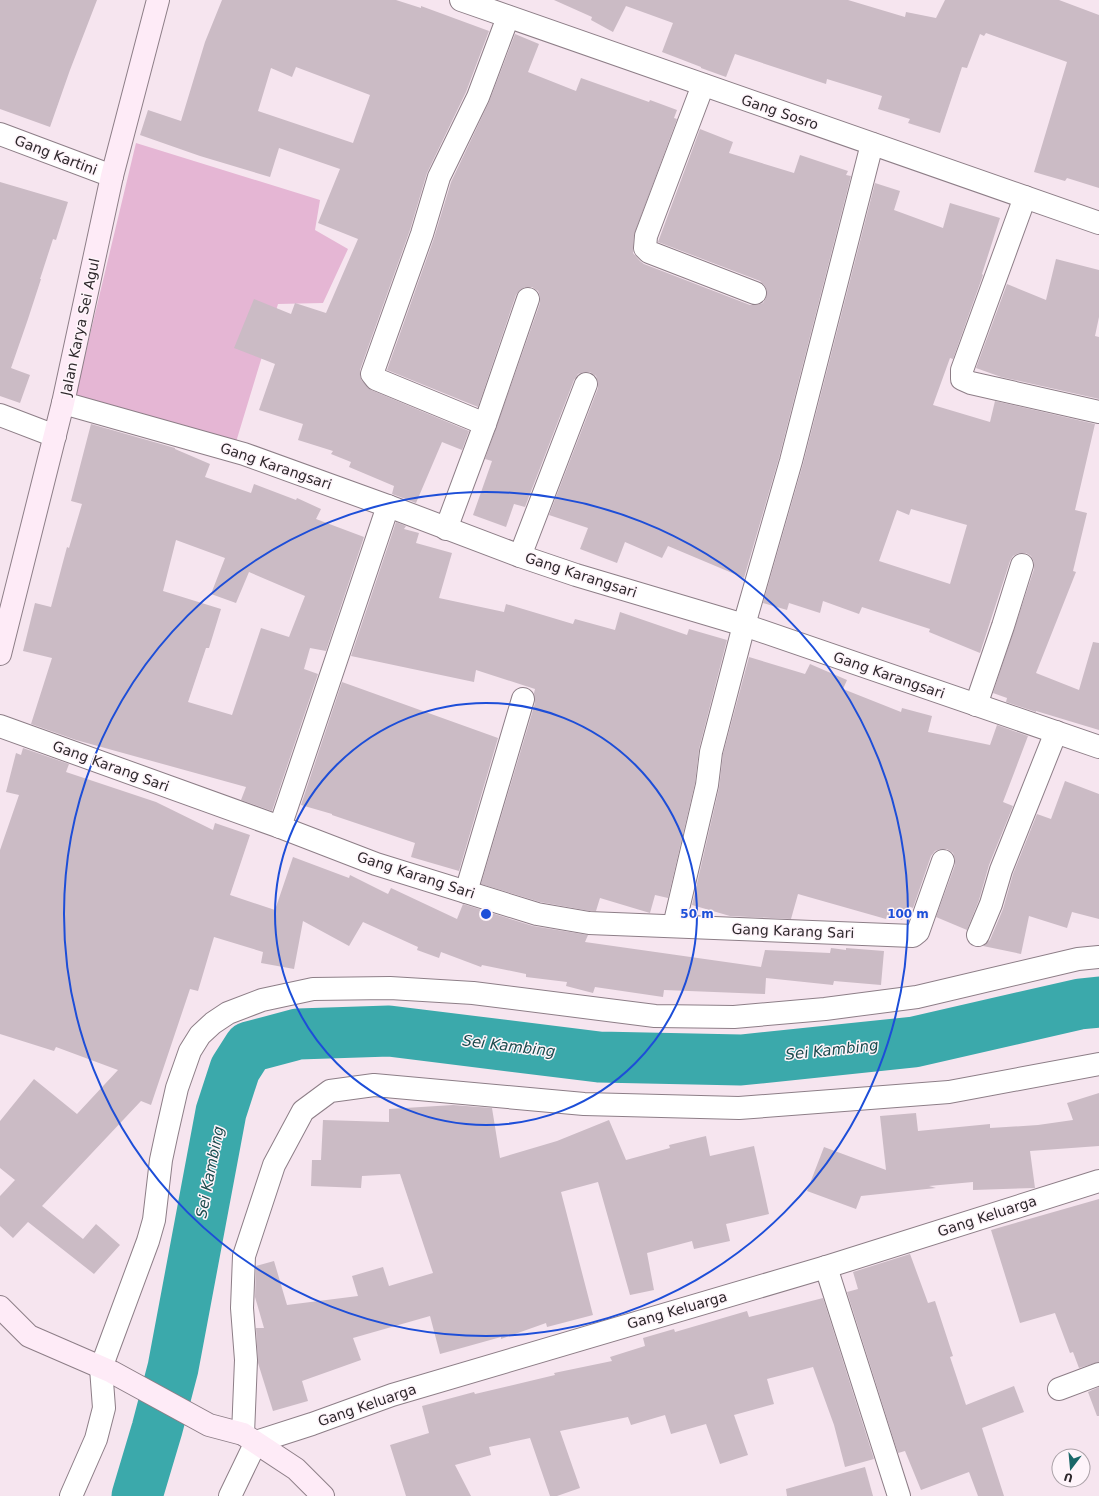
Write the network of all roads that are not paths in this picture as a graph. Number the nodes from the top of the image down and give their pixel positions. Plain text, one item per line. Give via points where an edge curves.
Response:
1 (158, 0) edge
2 (461, 0) edge
3 (508, 17) junction
4 (703, 85) junction
5 (0, 134) edge
6 (872, 144) junction
7 (112, 176) junction
8 (1025, 197) junction
9 (1099, 223) edge
10 (755, 293) dead end
11 (528, 299) dead end
12 (586, 384) dead end
13 (64, 403) junction
14 (1099, 412) edge
15 (0, 415) edge
16 (485, 424) junction
17 (55, 436) junction
18 (388, 506) junction
19 (446, 528) junction
20 (520, 556) junction
21 (1022, 565) dead end
22 (744, 626) junction
23 (0, 654) edge
24 (523, 699) dead end
25 (976, 705) junction
26 (0, 726) edge
27 (1056, 732) junction
28 (1099, 746) edge
29 (280, 827) junction
30 (943, 861) dead end
31 (466, 892) junction
32 (674, 926) junction
33 (978, 935) dead end
34 (1099, 957) edge
35 (1099, 1064) edge
36 (1099, 1181) edge
37 (826, 1267) junction
38 (0, 1307) edge
39 (106, 1370) junction
40 (1099, 1374) edge
41 (1059, 1388) dead end
42 (250, 1438) junction
43 (71, 1496) edge
44 (230, 1496) edge
45 (323, 1496) edge
46 (899, 1496) edge

1 - 7 main road, Jalan Karya Sei Agul
2 - 3 street, Gang Sosro
3 - 4 street, Gang Sosro
3 - 16 street via 478,97 439,177 422,234 372,374 376,379
4 - 6 street, Gang Sosro
4 - 10 street via 646,236 645,248 649,252
5 - 7 street, Gang Kartini
6 - 8 street, Gang Sosro
6 - 22 street via 791,461
7 - 13 main road, Jalan Karya Sei Agul
8 - 9 street, Gang Sosro
8 - 14 street via 962,370 962,379
11 - 16 street
12 - 20 street
13 - 17 main road, Jalan Karya Sei Agul
13 - 18 street, Gang Karangsari via 244,454
15 - 17 street
16 - 19 street
17 - 23 main road, Jalan Karya Sei Agul
18 - 19 street, Gang Karangsari
18 - 29 street
19 - 20 street, Gang Karangsari
20 - 22 street, Gang Karangsari
21 - 25 street
22 - 25 street, Gang Karangsari
22 - 32 street via 711,752 707,785
24 - 31 street
25 - 27 street, Gang Karangsari
26 - 29 street, Gang Karang Sari
27 - 28 street, Gang Karangsari
27 - 33 street
29 - 31 street, Gang Karang Sari via 376,864
30 - 32 street, Gang Karang Sari via 918,932 912,936
31 - 32 street, Gang Karang Sari via 537,914 590,923
34 - 39 street via 1070,961 918,997 734,1017 655,1016 473,993 390,988 313,989 262,1000 228,1013 200,1035 190,1051 177,1088 161,1160 154,1220
35 - 42 street via 949,1092 739,1108 584,1104 374,1086 330,1091 303,1111 274,1165 244,1256 242,1308
36 - 37 street, Gang Keluarga
37 - 42 street, Gang Keluarga via 392,1395 312,1424
37 - 46 street
38 - 39 main road via 29,1336
39 - 42 main road via 209,1425
39 - 43 street via 104,1408 96,1439
40 - 41 street
42 - 44 street
42 - 45 main road via 296,1469

